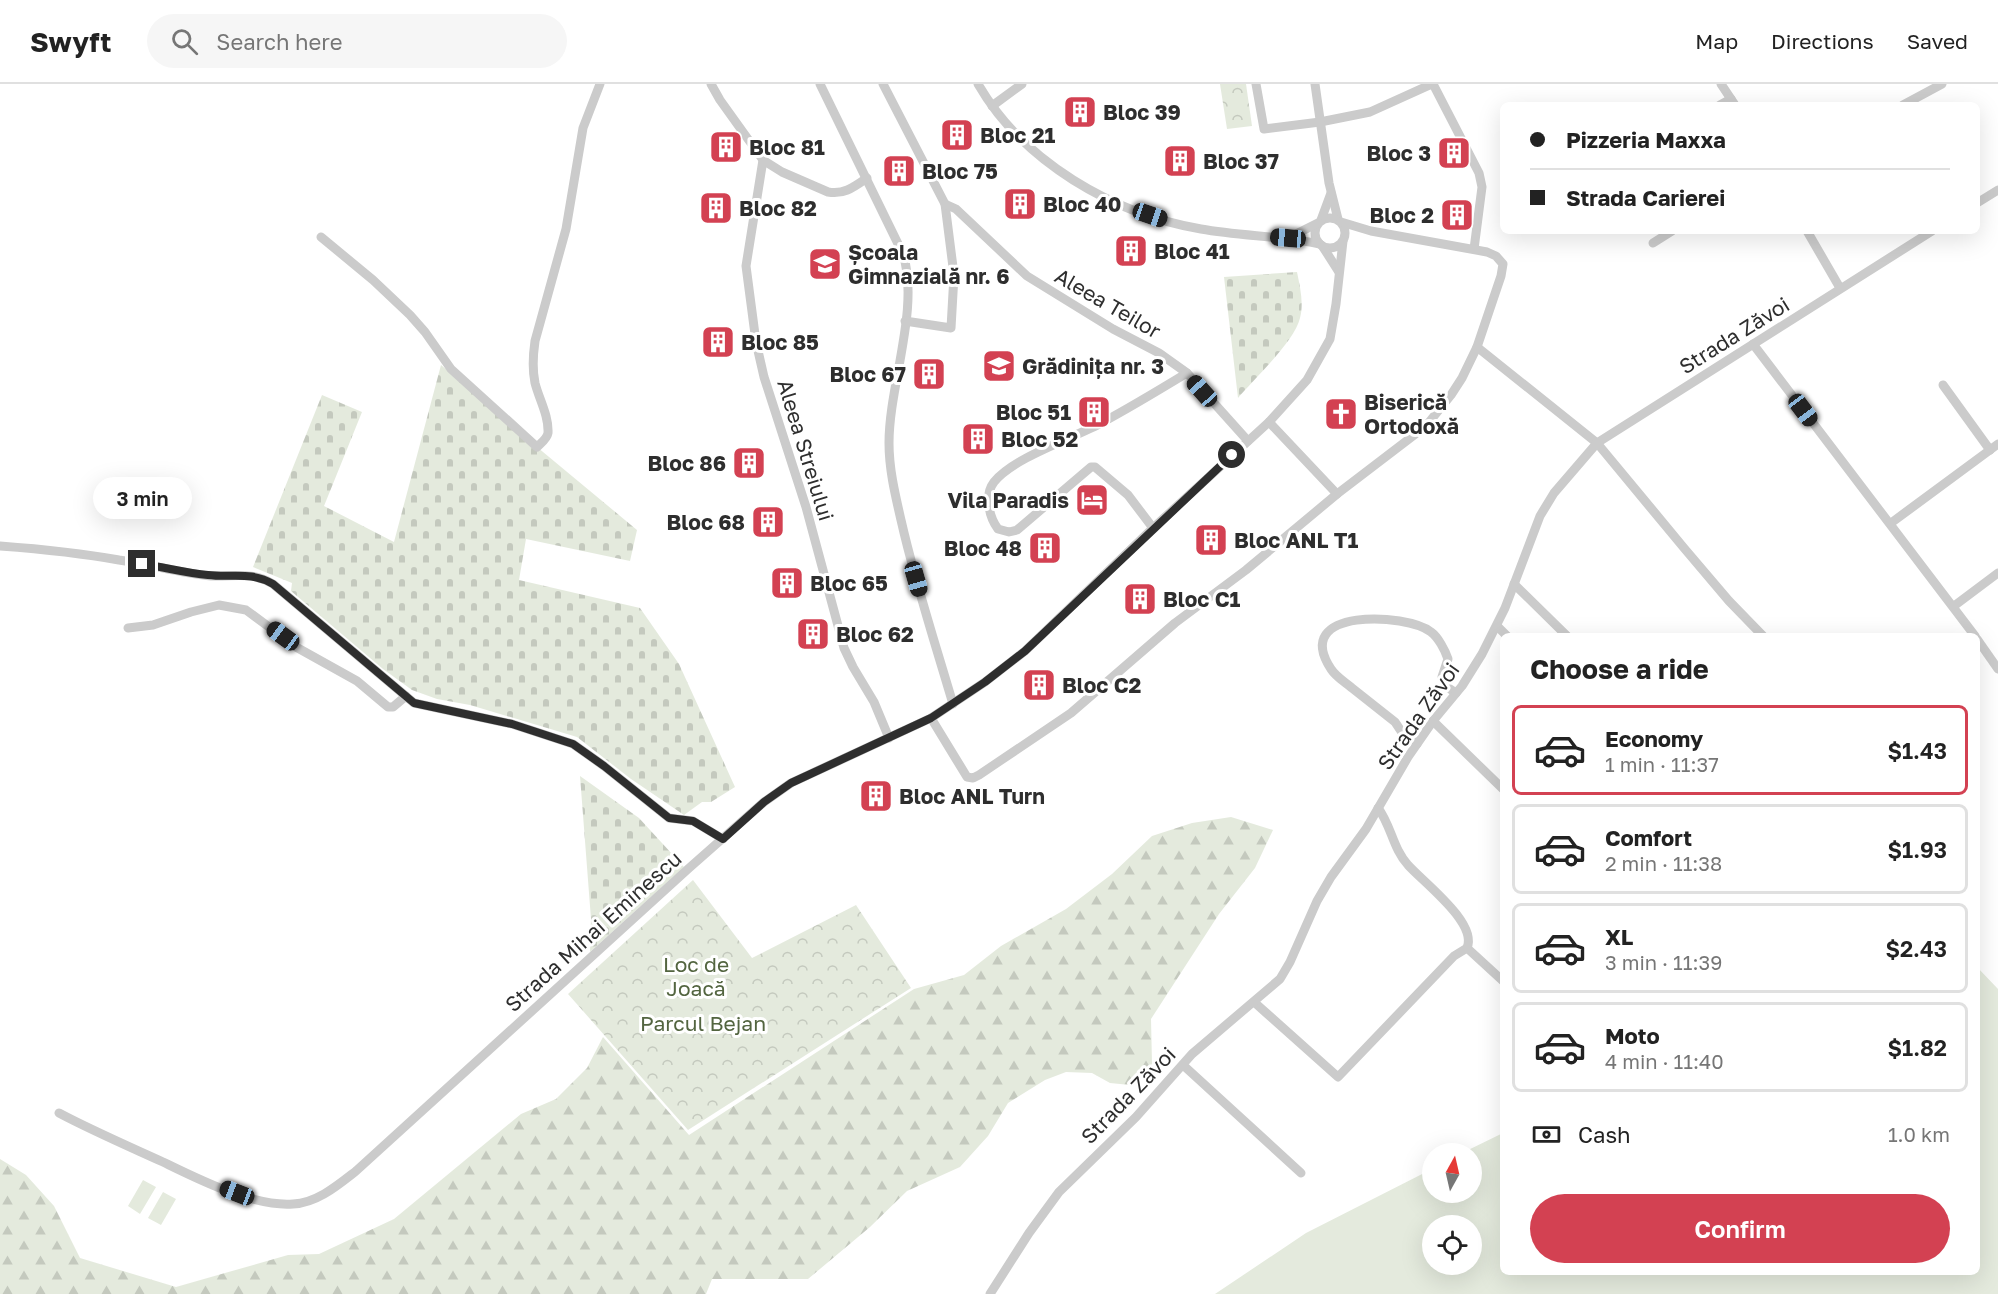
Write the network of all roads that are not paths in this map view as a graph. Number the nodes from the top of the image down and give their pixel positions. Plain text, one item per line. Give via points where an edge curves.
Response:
1 (600, 84) edge
2 (711, 84) edge
3 (820, 84) edge
4 (883, 84) edge
5 (978, 84) edge
6 (1022, 84) edge
7 (1256, 84) edge
8 (1315, 84) edge
9 (1433, 84) edge
10 (1721, 84) edge
11 (1942, 84) edge
12 (1733, 102) edge
13 (1909, 102) edge
14 (992, 106) junction
15 (1320, 122) junction
16 (763, 160) junction
17 (867, 178) junction
18 (1998, 190) edge
19 (1331, 192) junction
20 (1980, 201) edge
21 (945, 204) junction
22 (1339, 221) junction
23 (1320, 222) junction
24 (1371, 231) junction
25 (1667, 234) edge
26 (1809, 234) edge
27 (1927, 234) edge
28 (321, 237) dead end
29 (1288, 238) junction
30 (1344, 239) junction
31 (1653, 243) dead end
32 (1321, 245) junction
33 (1474, 249) junction
34 (1339, 272) junction
35 (1840, 288) junction
36 (905, 321) junction
37 (1753, 344) junction
38 (1477, 347) junction
39 (1187, 374) junction
40 (1943, 385) dead end
41 (1269, 422) junction
42 (1248, 441) junction
43 (1598, 442) junction
44 (1994, 447) edge
45 (1337, 494) junction
46 (1891, 523) junction
47 (1153, 528) junction
48 (0, 546) edge
49 (1998, 573) edge
50 (1514, 584) junction
51 (1954, 606) junction
52 (1497, 626) junction
53 (128, 628) dead end
54 (1504, 633) edge
55 (1565, 633) edge
56 (1760, 633) edge
57 (1971, 633) edge
58 (1980, 644) edge
59 (1997, 663) edge
60 (1456, 693) junction
61 (406, 696) junction
62 (953, 704) junction
63 (931, 718) junction
64 (1433, 721) junction
65 (889, 738) junction
66 (1417, 744) junction
67 (1500, 786) edge
68 (1378, 808) junction
69 (723, 839) junction
70 (1467, 948) junction
71 (1500, 978) edge
72 (1254, 1002) junction
73 (1184, 1065) junction
74 (59, 1113) dead end
75 (1301, 1173) dead end
76 (990, 1294) edge

1 - 28 street via 583,128 566,229 535,341 534,381 548,432 537,447 451,369 403,308
2 - 16 street
3 - 17 street
4 - 21 street, Aleea Teilor
5 - 14 street
6 - 14 street
7 - 15 street via 1264,129
8 - 15 street
9 - 15 street via 1370,112
9 - 33 street via 1479,173 1482,187
10 - 12 street
11 - 13 street
14 - 29 street via 1026,144 1106,198 1199,229
15 - 19 street
16 - 17 street via 817,189 837,194
16 - 65 street, Aleea Streiului via 746,266 756,342 844,648
17 - 36 street via 908,269
18 - 20 street
19 - 22 street
19 - 23 street
21 - 36 street, Aleea Teilor via 954,275 951,328
21 - 39 street, Aleea Teilor via 956,209 1027,276 1160,353
22 - 23 street via 1329,218
22 - 24 street
22 - 30 street via 1345,229
23 - 29 street
23 - 32 street via 1315,236
24 - 30 street
24 - 33 street
25 - 31 street
26 - 35 street
27 - 35 street, Strada Zăvoi
29 - 32 street
30 - 32 street via 1332,248
30 - 34 street, Strada Mihai Eminescu
32 - 34 street
33 - 38 street via 1496,256 1503,264
34 - 41 street, Strada Mihai Eminescu via 1334,322 1326,348 1307,380
35 - 37 street, Strada Zăvoi
36 - 62 street via 890,423 889,460 906,541
37 - 43 street, Strada Zăvoi
37 - 46 street
38 - 43 street
38 - 45 street via 1451,395 1426,426
39 - 42 street, Aleea Teilor
39 - 47 street via 1103,422 1017,463 998,478 989,492 993,523 1009,532 1017,530 1095,467 1128,495
40 - 44 street
41 - 42 street, Strada Mihai Eminescu
41 - 45 street
42 - 47 street, Strada Mihai Eminescu
43 - 50 street, Strada Zăvoi via 1575,466 1540,516
43 - 56 street via 1684,548
44 - 46 street
45 - 63 street via 1071,712 979,775 967,777
46 - 51 street
47 - 62 street, Strada Mihai Eminescu via 1025,651
48 - 61 street via 120,560 210,576 264,579
49 - 51 street
50 - 52 street, Strada Zăvoi
50 - 55 street
51 - 57 street
52 - 54 street
52 - 60 street, Strada Zăvoi
53 - 61 street via 153,625 219,605 246,610 296,646 357,681 388,707
58 - 59 street
60 - 64 street, Strada Zăvoi
60 - 66 street via 1443,683 1448,659 1428,630 1401,622 1366,620 1338,624 1327,633 1323,648 1333,672
61 - 69 street via 430,708 512,724 573,744 669,818 693,821
62 - 63 street, Strada Mihai Eminescu
63 - 65 street, Strada Mihai Eminescu
64 - 66 street, Strada Zăvoi
64 - 67 street
65 - 69 street, Strada Mihai Eminescu via 791,783
66 - 68 street, Strada Zăvoi
68 - 70 street via 1407,864 1457,913 1469,939
68 - 72 street, Strada Zăvoi via 1317,901 1280,979
69 - 74 street, Strada Mihai Eminescu via 356,1171 315,1199 294,1204 255,1200 192,1176
70 - 71 street
70 - 72 street via 1454,956 1338,1077
72 - 73 street, Strada Zăvoi
73 - 75 street
73 - 76 street, Strada Zăvoi via 1059,1192

